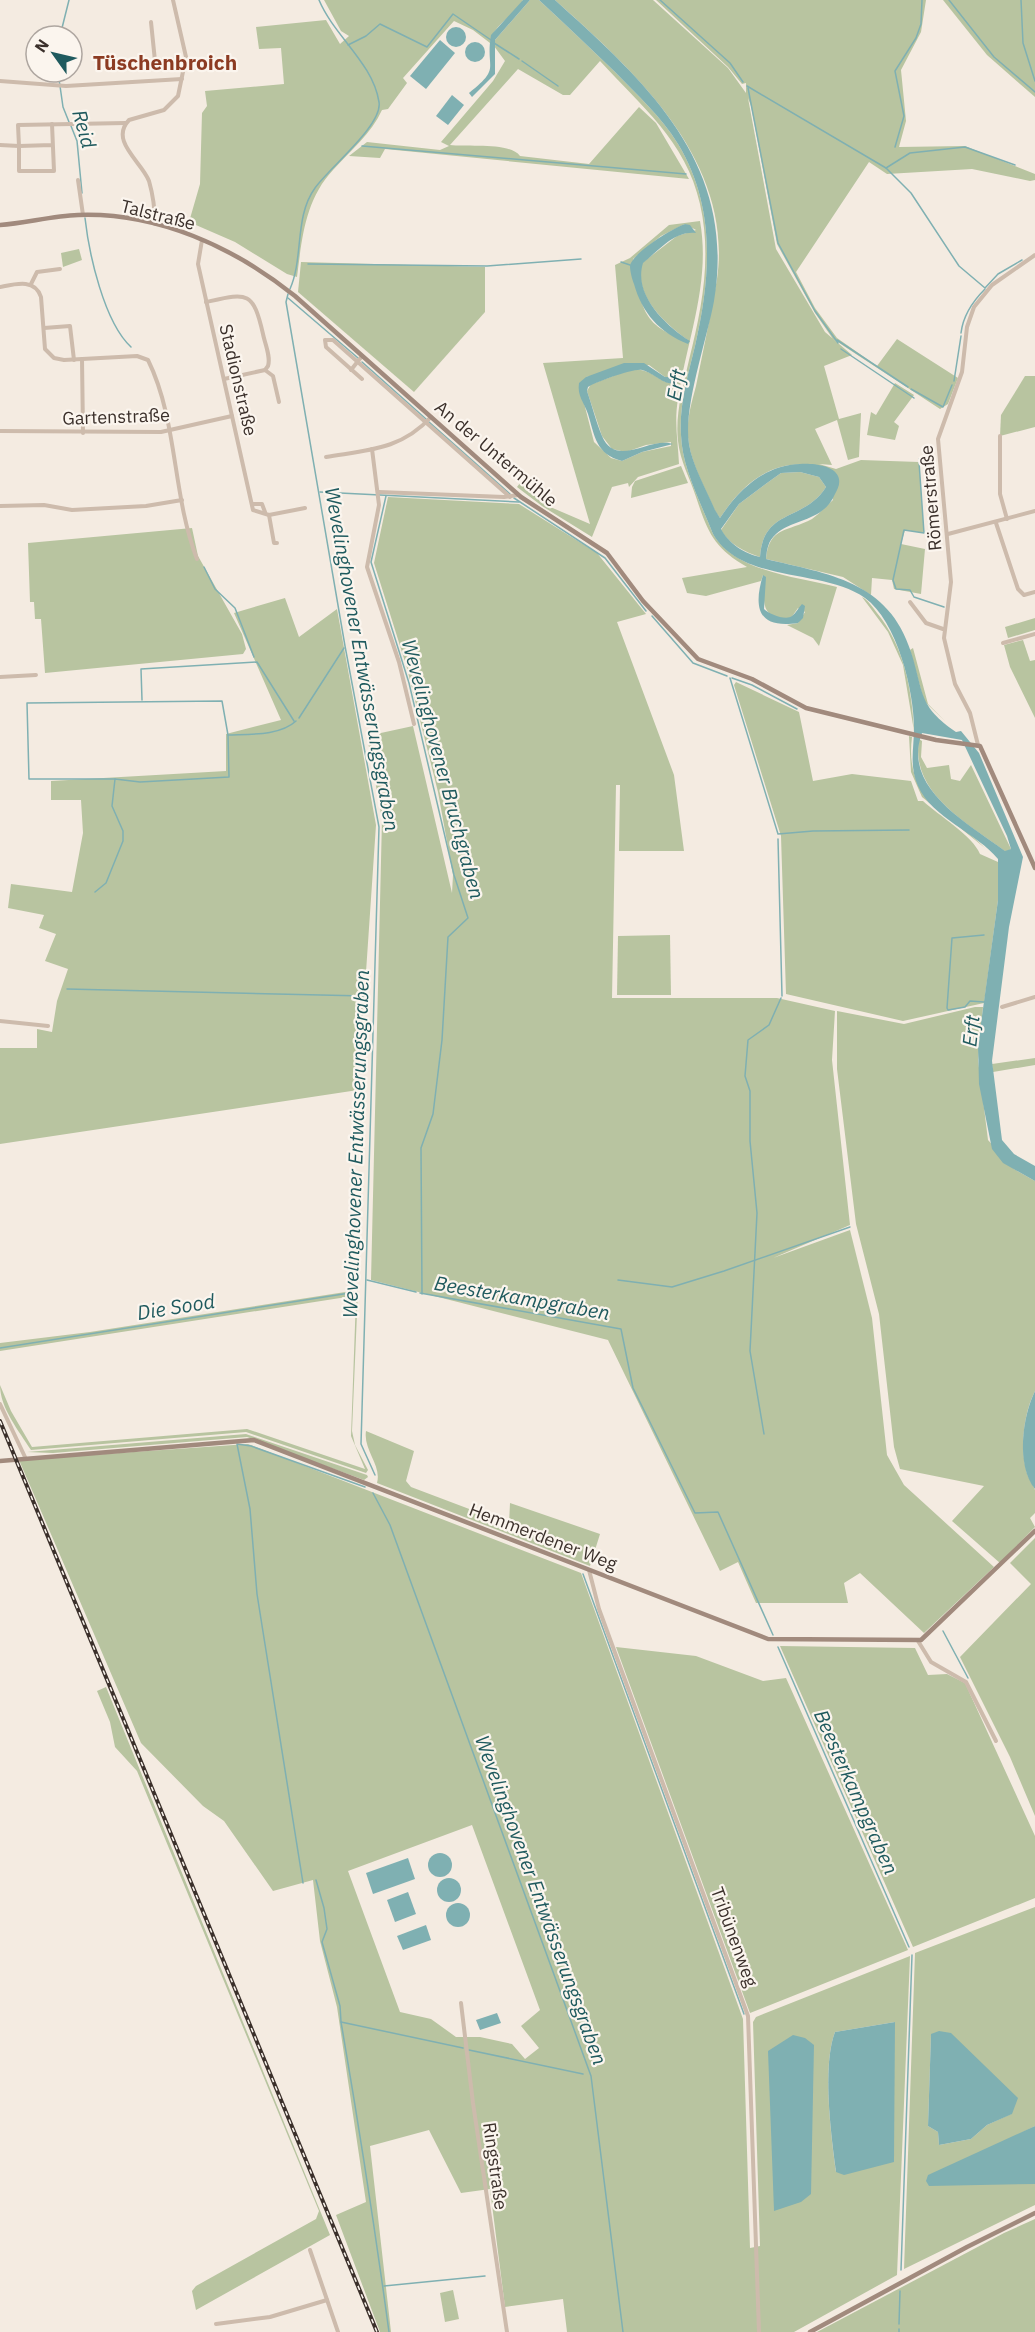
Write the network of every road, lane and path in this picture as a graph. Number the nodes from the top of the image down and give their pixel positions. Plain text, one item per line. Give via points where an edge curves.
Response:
1 (172, 0) edge
2 (151, 22) dead end
3 (186, 59) junction
4 (182, 79) junction
5 (0, 81) edge
6 (52, 123) junction
7 (126, 123) junction
8 (0, 145) edge
9 (52, 145) junction
10 (19, 146) junction
11 (78, 180) dead end
12 (83, 215) junction
13 (155, 224) junction
14 (0, 225) edge
15 (202, 240) junction
16 (1035, 255) edge
17 (60, 269) dead end
18 (31, 284) junction
19 (0, 287) edge
20 (295, 296) joint
21 (206, 302) junction
22 (44, 328) junction
23 (362, 356) junction
24 (82, 359) junction
25 (74, 360) junction
26 (357, 362) junction
27 (265, 370) junction
28 (351, 370) junction
29 (224, 379) junction
30 (362, 379) dead end
31 (279, 402) dead end
32 (232, 416) junction
33 (431, 417) junction
34 (426, 423) junction
35 (0, 431) edge
36 (168, 431) junction
37 (83, 433) junction
38 (1000, 436) dead end
39 (372, 449) junction
40 (326, 457) dead end
41 (379, 492) junction
42 (518, 495) junction
43 (510, 497) junction
44 (182, 500) junction
45 (252, 504) junction
46 (0, 506) edge
47 (305, 508) dead end
48 (1035, 511) edge
49 (267, 514) junction
50 (1007, 519) junction
51 (996, 523) junction
52 (948, 534) junction
53 (277, 543) dead end
54 (197, 559) dead end
55 (1035, 592) edge
56 (910, 602) dead end
57 (943, 629) junction
58 (1035, 634) edge
59 (1003, 643) dead end
60 (36, 675) dead end
61 (0, 677) edge
62 (414, 724) dead end
63 (976, 744) junction
64 (1035, 868) edge
65 (1035, 997) edge
66 (1002, 1007) dead end
67 (0, 1021) edge
68 (48, 1026) dead end
69 (0, 1404) edge
70 (25, 1457) junction
71 (0, 1461) edge
72 (1035, 1531) edge
73 (589, 1570) junction
74 (918, 1641) junction
75 (996, 1741) dead end
76 (461, 2003) dead end
77 (1035, 2213) edge
78 (310, 2250) dead end
79 (327, 2300) junction
80 (216, 2324) dead end
81 (338, 2332) edge
82 (507, 2332) edge
83 (759, 2332) edge
84 (810, 2332) edge

1 - 3 street
2 - 3 street via 155,61
3 - 4 street
4 - 5 street via 64,86
4 - 7 street via 177,98 169,107 133,117
6 - 7 street
6 - 9 street
6 - 10 street via 18,124
7 - 13 street via 123,142 148,179
8 - 10 street
9 - 10 street
9 - 10 street via 54,171 19,171
11 - 12 street
12 - 13 main road, Talstraße
12 - 14 main road, Talstraße
13 - 15 main road, Talstraße
15 - 20 main road, Talstraße via 250,264
15 - 21 street, Stadionstraße via 198,264
16 - 52 street, Römerstraße via 986,290 970,315 963,369 939,439
17 - 18 street via 37,272
18 - 19 street
18 - 22 street via 40,292
20 - 23 main road, An der Untermühle
21 - 27 street via 238,296 253,303 269,361
21 - 29 street, Stadionstraße
22 - 25 street via 47,352 59,360
22 - 25 street via 70,326
23 - 26 street
23 - 33 main road, An der Untermühle
24 - 25 street
24 - 36 street via 145,357 159,388
24 - 37 street
26 - 28 street
26 - 28 street via 333,340 325,340 326,347
26 - 34 street
27 - 29 street
27 - 31 street via 273,375
28 - 30 street
29 - 32 street, Stadionstraße
32 - 36 street, Gartenstraße
32 - 45 street, Stadionstraße
33 - 34 street
33 - 42 main road, An der Untermühle
34 - 39 street via 400,442
34 - 43 street
35 - 37 street, Gartenstraße
36 - 37 street, Gartenstraße
36 - 44 street
38 - 50 street via 1000,494
39 - 40 street
39 - 41 street
41 - 43 street
41 - 62 street via 366,567 399,662
42 - 43 street
42 - 63 main road, An der Untermühle via 607,553 643,601 698,659 752,679 806,708 921,736
44 - 46 street via 72,510 44,505
44 - 54 street
45 - 49 street via 262,504
45 - 49 street via 255,513
47 - 49 street
48 - 50 street
49 - 53 street
50 - 51 street
51 - 52 street
51 - 55 street via 1019,591 1024,595
52 - 57 street, Römerstraße via 951,587
56 - 57 street via 926,624
57 - 63 street, Römerstraße via 955,684 969,711
58 - 59 street
60 - 61 street
63 - 64 main road via 982,748
65 - 66 street
67 - 68 street
69 - 70 street
70 - 71 main road, Hemmerdener Weg
70 - 73 main road, Hemmerdener Weg via 254,1440
72 - 74 main road
73 - 74 main road, Hemmerdener Weg via 770,1640
73 - 83 street, Tribünenweg via 599,1609 748,2016
74 - 75 street via 931,1662 966,1682
76 - 82 street, Ringstraße
77 - 84 main road
78 - 79 street
79 - 80 street via 270,2317
79 - 81 street

